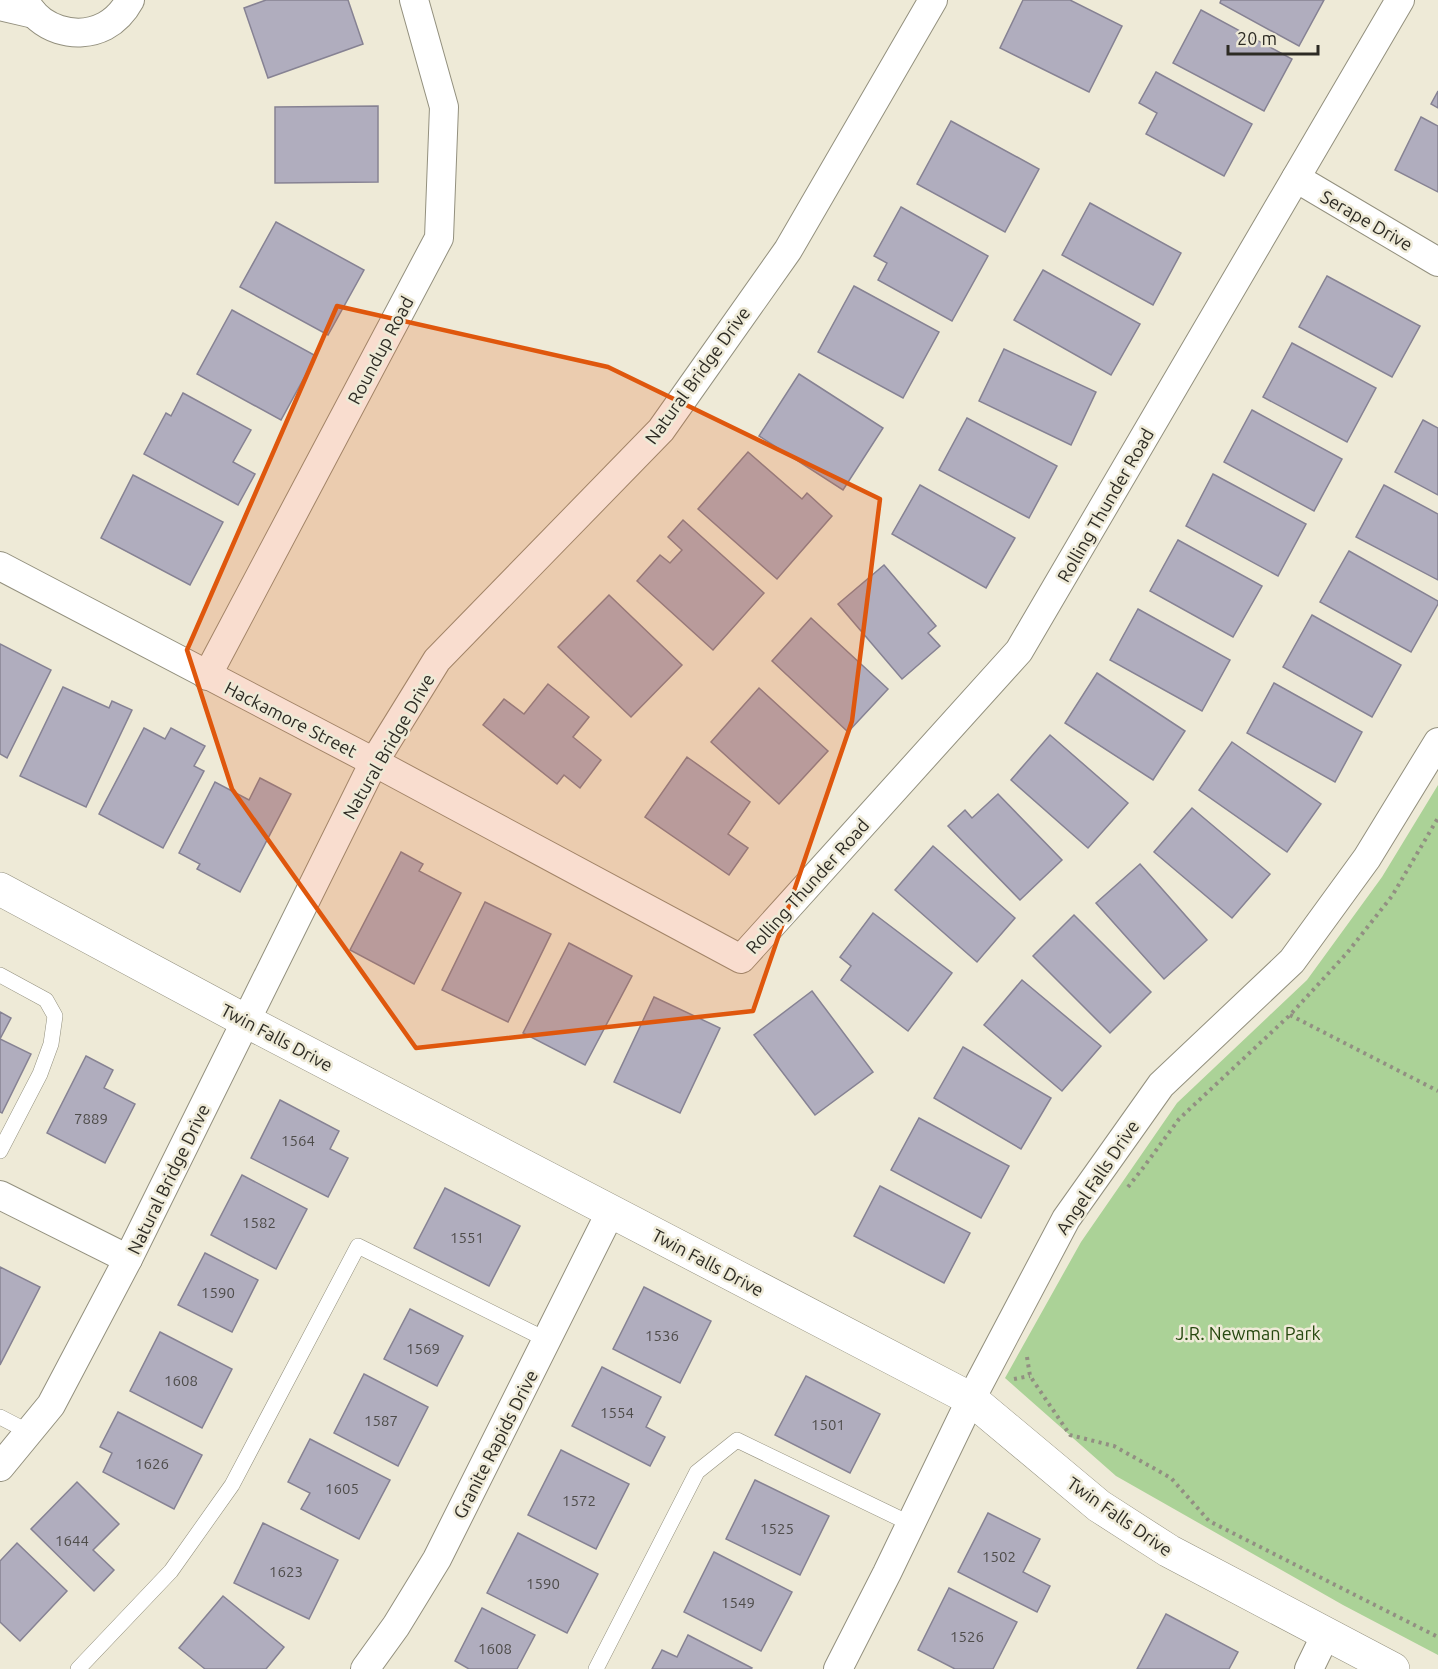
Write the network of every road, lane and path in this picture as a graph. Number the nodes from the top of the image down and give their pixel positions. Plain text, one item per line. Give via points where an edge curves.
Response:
1 (130, 0) edge
2 (414, 0) edge
3 (933, 0) edge
4 (1400, 0) edge
5 (0, 6) edge
6 (29, 7) edge
7 (1296, 178) junction
8 (1438, 262) edge
9 (0, 566) edge
10 (207, 676) junction
11 (1438, 742) edge
12 (374, 762) junction
13 (1438, 818) edge
14 (0, 889) edge
15 (741, 959) joint
16 (0, 975) edge
17 (1290, 1015) junction
18 (246, 1021) junction
19 (1438, 1091) edge
20 (0, 1151) edge
21 (1123, 1193) dead end
22 (0, 1195) edge
23 (611, 1211) junction
24 (128, 1259) junction
25 (547, 1340) junction
26 (1026, 1354) dead end
27 (971, 1399) junction
28 (0, 1417) edge
29 (29, 1432) junction
30 (0, 1467) edge
31 (911, 1524) junction
32 (1326, 1634) junction
33 (1438, 1637) edge
34 (78, 1669) edge
35 (365, 1669) edge
36 (596, 1669) edge
37 (838, 1669) edge
38 (1309, 1669) edge
39 (1393, 1669) edge

1 - 6 street via 115,20 89,32 61,31 46,24
2 - 10 street, Roundup Road via 444,107 440,238
3 - 12 street, Natural Bridge Drive via 788,250 661,430 437,660
4 - 7 street, Rolling Thunder Road
5 - 6 street
7 - 8 street, Serape Drive
7 - 15 street, Rolling Thunder Road via 1019,651
9 - 10 street, Hackamore Street
10 - 12 street, Hackamore Street
11 - 27 street, Angel Falls Drive via 1367,858 1292,961 1161,1084 1066,1219
12 - 15 street, Hackamore Street
12 - 18 street, Natural Bridge Drive
13 - 17 path via 1392,897
14 - 18 street, Twin Falls Drive
16 - 20 lane via 46,1000 55,1016 51,1044 40,1074
17 - 19 path
17 - 21 path via 1179,1119
18 - 23 street, Twin Falls Drive
18 - 24 street, Natural Bridge Drive
22 - 24 street
23 - 25 street, Granite Rapids Drive
23 - 27 street, Twin Falls Drive
24 - 29 street, Natural Bridge Drive via 51,1404
25 - 34 lane via 358,1246 232,1485 171,1571
25 - 35 street, Granite Rapids Drive via 437,1559
26 - 33 path via 1030,1376 1070,1434 1114,1446 1171,1478 1209,1521
27 - 31 street, Angel Falls Drive
27 - 32 street, Twin Falls Drive via 1099,1506 1169,1551
28 - 29 lane
29 - 30 street, Natural Bridge Drive
31 - 36 lane via 737,1440 697,1472
31 - 37 street, Angel Falls Drive
32 - 38 street
32 - 39 street, Twin Falls Drive

